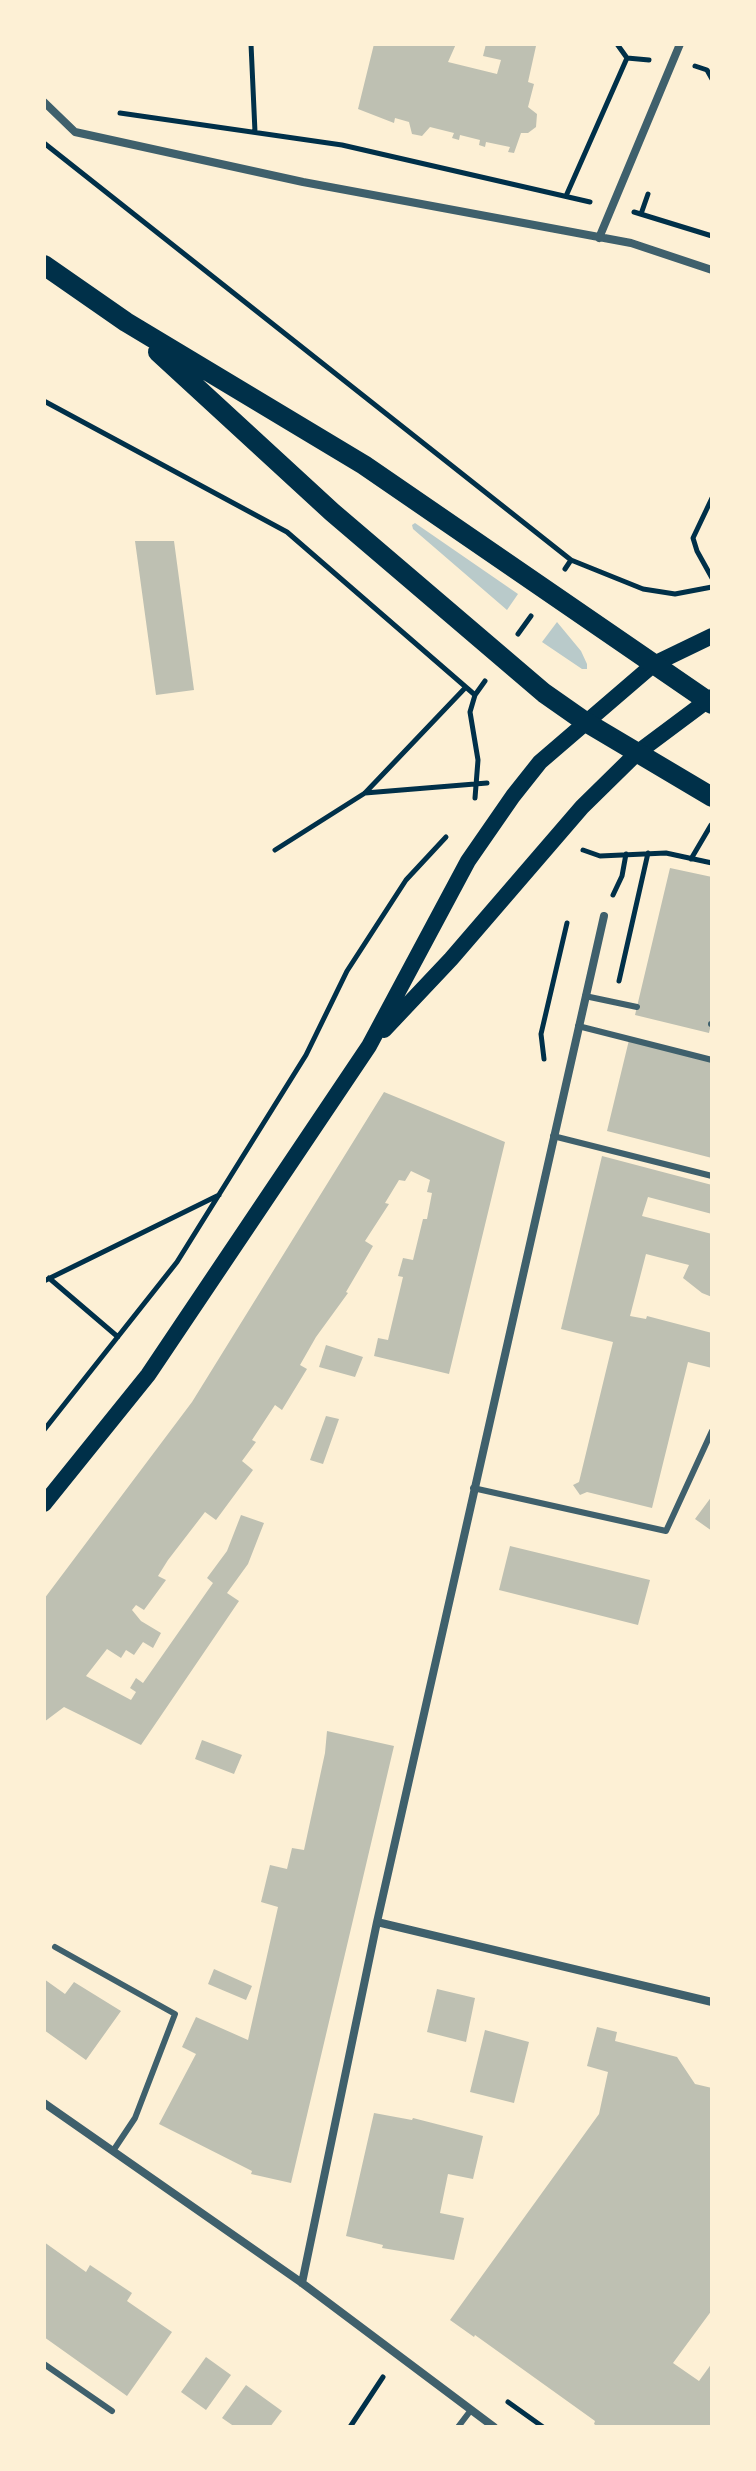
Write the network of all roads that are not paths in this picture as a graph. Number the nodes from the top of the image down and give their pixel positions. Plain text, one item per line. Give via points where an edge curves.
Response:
1 (680, 44) edge
2 (44, 102) edge
3 (599, 238) junction
4 (44, 265) edge
5 (712, 270) edge
6 (126, 322) junction
7 (712, 636) edge
8 (654, 664) junction
9 (710, 700) edge
10 (584, 721) junction
11 (637, 753) junction
12 (712, 797) edge
13 (604, 916) road end
14 (585, 996) junction
15 (637, 1007) dead end
16 (578, 1026) junction
17 (369, 1046) junction
18 (712, 1060) edge
19 (553, 1136) junction
20 (712, 1176) edge
21 (712, 1431) edge
22 (473, 1488) junction
23 (44, 1504) edge
24 (377, 1922) junction
25 (55, 1947) dead end
26 (712, 2002) edge
27 (44, 2103) edge
28 (113, 2151) junction
29 (302, 2283) junction
30 (44, 2364) edge
31 (471, 2410) junction
32 (112, 2411) dead end
33 (491, 2426) edge
34 (458, 2427) edge

1 - 3 street
2 - 3 street via 75,132
3 - 5 street
4 - 6 main road
6 - 8 main road via 364,465
6 - 10 main road via 332,512
7 - 8 main road
8 - 9 main road
8 - 10 main road
9 - 11 main road
10 - 11 main road
10 - 17 main road via 540,762 476,849
11 - 12 main road
11 - 17 main road via 582,807
13 - 14 street
14 - 15 lane
14 - 16 street
16 - 18 lane
16 - 19 street
17 - 23 main road via 148,1375
19 - 20 lane
19 - 22 street
21 - 22 lane via 666,1531
22 - 24 street
24 - 26 street
24 - 29 street
25 - 28 lane via 175,2014 135,2118
27 - 28 street
28 - 29 street
29 - 31 street
30 - 32 lane
31 - 33 street
31 - 34 lane

